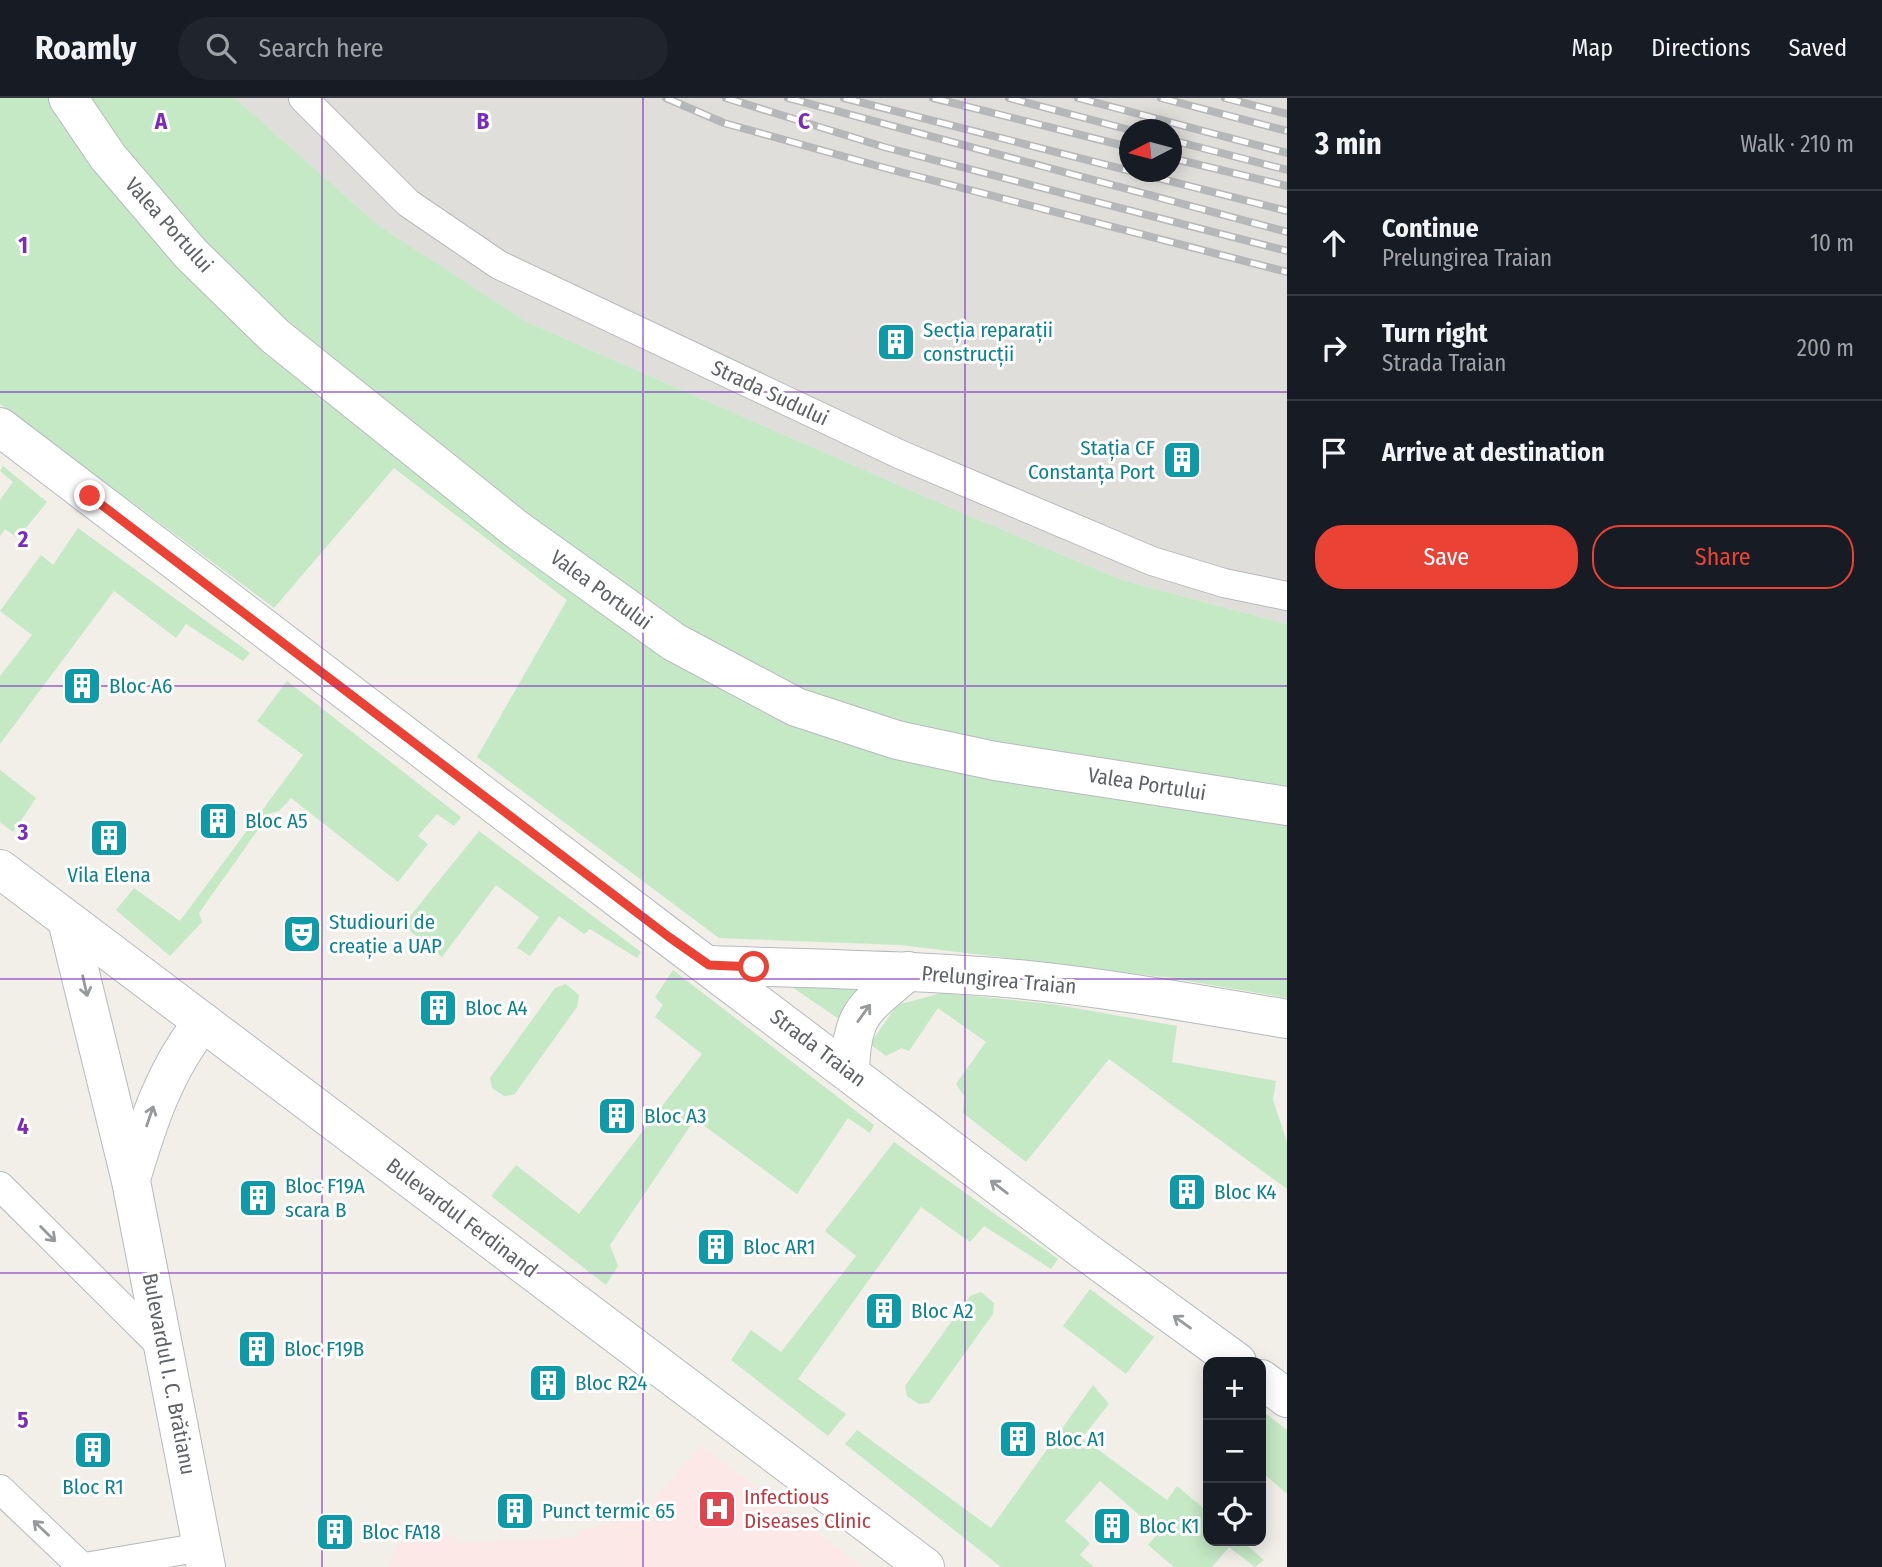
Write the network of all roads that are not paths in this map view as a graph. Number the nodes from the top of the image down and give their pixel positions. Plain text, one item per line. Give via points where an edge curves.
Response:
1 (68, 98) edge
2 (303, 98) edge
3 (0, 427) edge
4 (1287, 596) edge
5 (1287, 806) edge
6 (0, 869) edge
7 (67, 920) junction
8 (709, 965) junction
9 (908, 971) junction
10 (1287, 1019) edge
11 (203, 1022) junction
12 (850, 1071) junction
13 (131, 1181) junction
14 (0, 1186) edge
15 (163, 1348) junction
16 (1230, 1357) edge
17 (1266, 1383) edge
18 (1287, 1398) edge
19 (0, 1489) edge
20 (204, 1557) edge
21 (84, 1567) edge
22 (925, 1567) edge

1 - 5 street, Valea Portului via 108,157 191,254 275,336 516,528 674,642 796,707 897,740 995,761
2 - 4 street, Strada Sudului via 408,202 499,265 900,454 1153,561
3 - 8 street, Strada Traian
6 - 7 street, Bulevardul Ferdinand
7 - 11 street, Bulevardul Ferdinand
7 -> 13 street, Bulevardul I. C. Brătianu
8 - 9 street, Prelungirea Traian
8 - 12 street, Strada Traian
9 - 10 street, Prelungirea Traian via 1047,983
12 -> 9 street via 851,1034 859,1017
13 -> 11 street, Bulevardul I. C. Brătianu via 150,1113
11 - 22 street, Bulevardul Ferdinand
16 -> 12 street, Strada Traian
13 - 15 street, Bulevardul I. C. Brătianu
14 -> 15 street
15 - 20 street, Bulevardul I. C. Brătianu
17 - 18 street
21 -> 19 street
20 - 21 street

